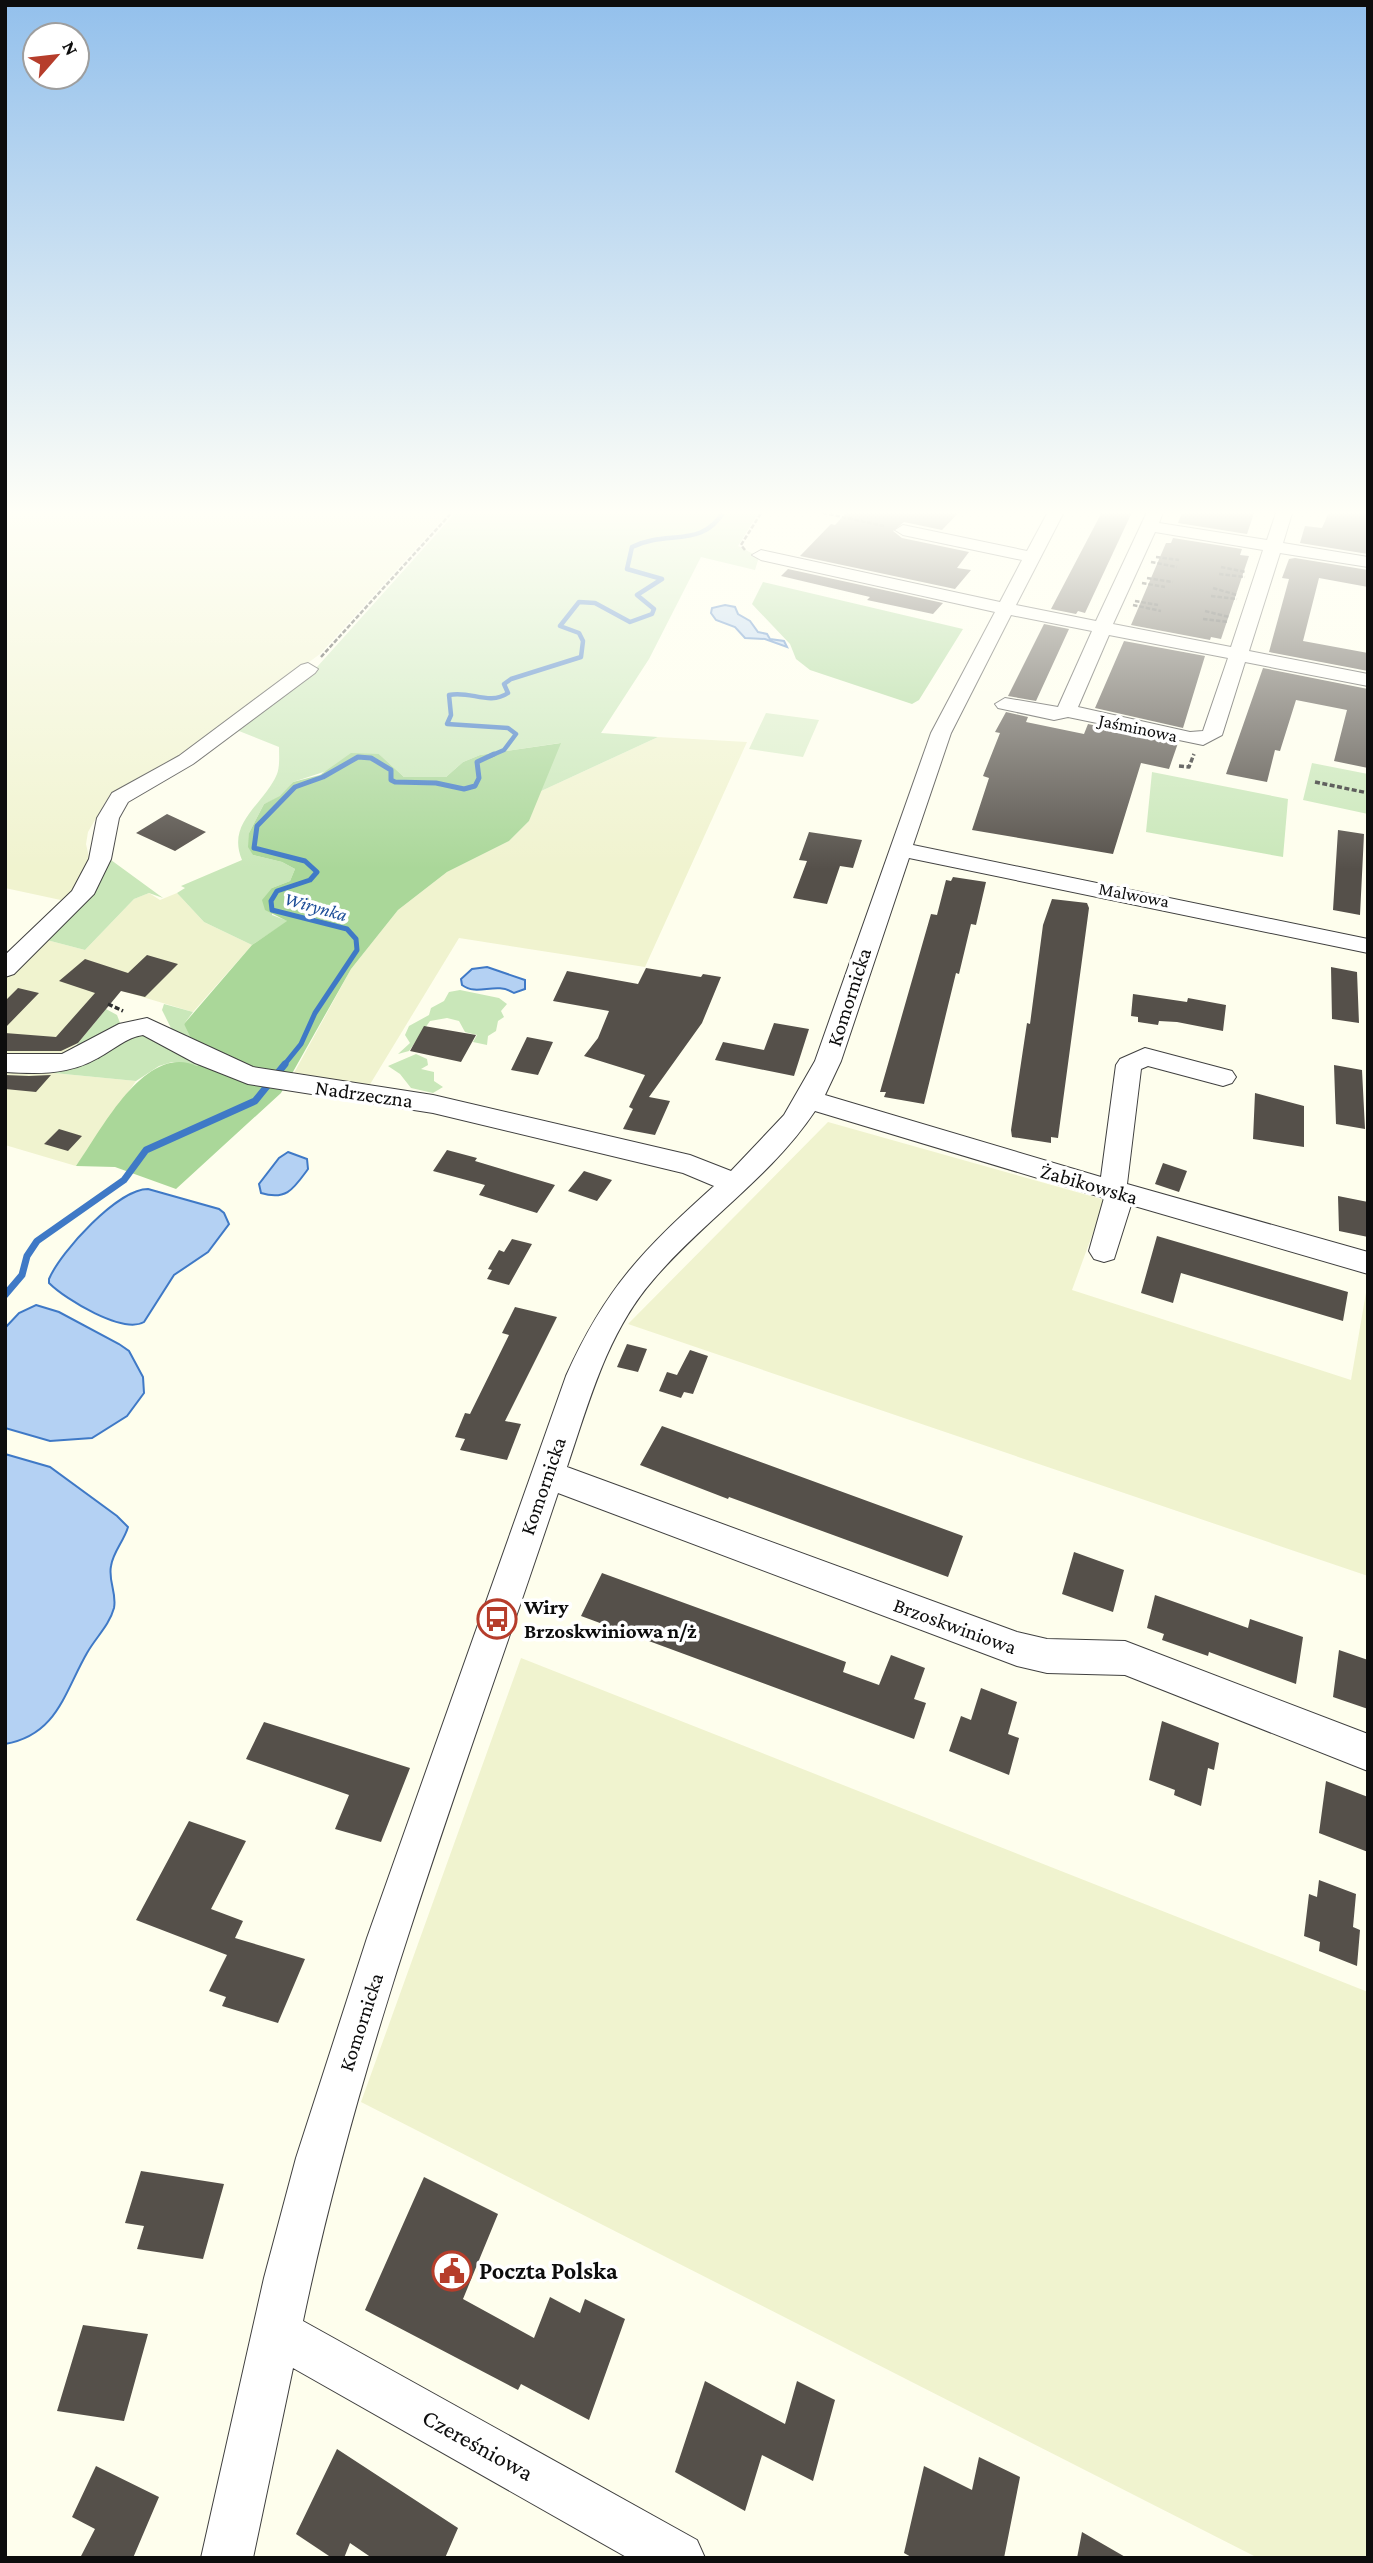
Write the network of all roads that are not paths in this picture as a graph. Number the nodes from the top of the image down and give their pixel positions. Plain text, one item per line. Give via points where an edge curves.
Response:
1 (996, 630) edge
2 (1099, 630) edge
3 (1108, 630) edge
4 (1247, 630) edge
5 (1239, 655) junction
6 (308, 669) road end
7 (1368, 680) edge
8 (1005, 704) dead end
9 (1070, 710) junction
10 (899, 849) junction
11 (1368, 946) edge
12 (5, 969) edge
13 (5, 1063) edge
14 (1223, 1077) dead end
15 (811, 1100) junction
16 (734, 1183) junction
17 (1115, 1191) junction
18 (1104, 1251) dead end
19 (1368, 1263) edge
20 (547, 1474) junction
21 (1368, 1753) edge
22 (277, 2333) junction
23 (227, 2558) edge
24 (680, 2558) edge

1 - 10 street, Komornicka via 941,733
2 - 9 street, Jaśminowa via 1067,705
3 - 5 street
4 - 5 street
5 - 7 street
5 - 9 street, Jaśminowa via 1208,738 1085,717
6 - 12 street via 186,760 120,798 108,818 100,859 82,894
8 - 9 street via 1054,714
10 - 11 street, Malwowa
10 - 15 street, Komornicka
13 - 16 street, Nadrzeczna via 61,1064 86,1055 125,1030 148,1026 204,1057 272,1080 433,1104 698,1167
14 - 17 street via 1145,1057 1129,1065
15 - 16 street, Komornicka via 785,1134
15 - 17 street, Żabikowska
16 - 20 street, Komornicka via 644,1270 611,1314 582,1376
17 - 18 street
17 - 19 street, Żabikowska
20 - 21 street, Brzoskwiniowa via 1017,1649 1047,1656 1125,1658
20 - 22 street, Komornicka via 335,2104 307,2198
22 - 23 street, Komornicka
22 - 24 street, Czereśniowa

